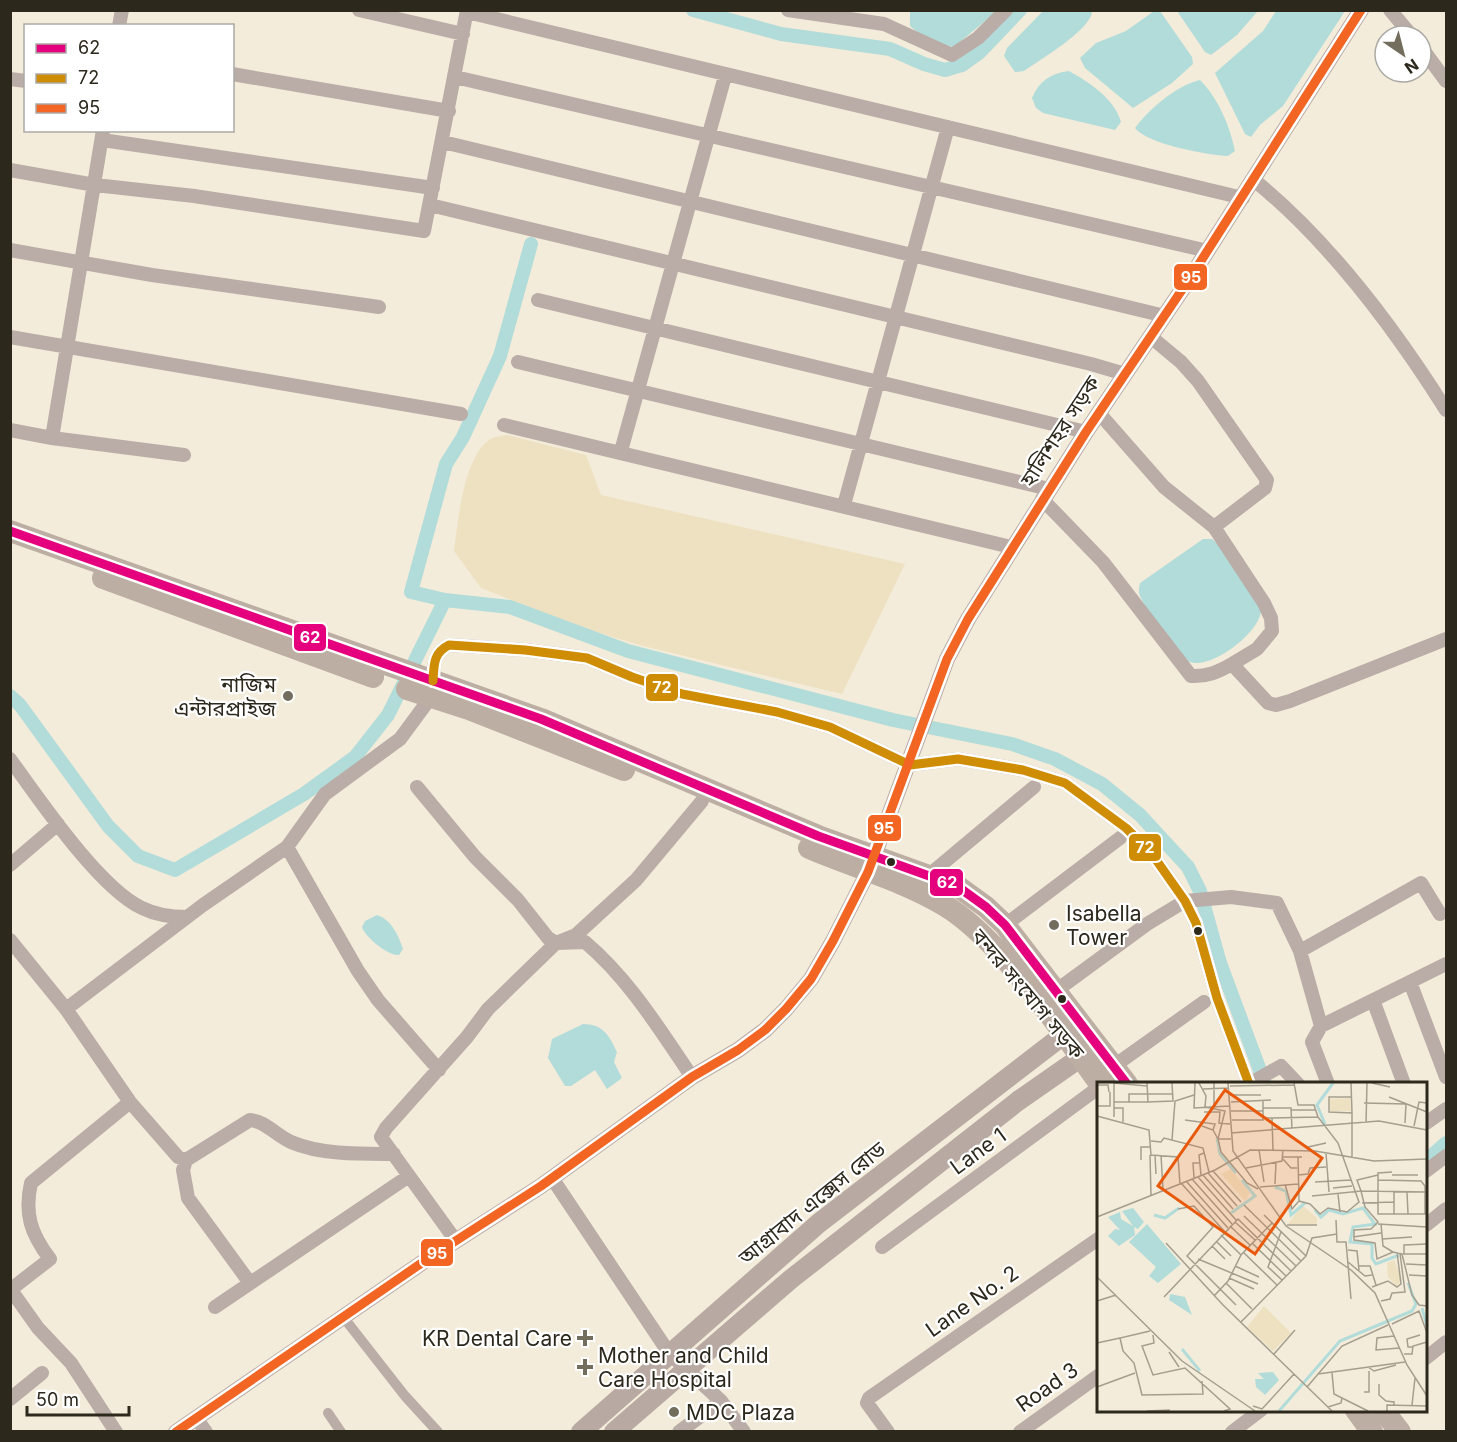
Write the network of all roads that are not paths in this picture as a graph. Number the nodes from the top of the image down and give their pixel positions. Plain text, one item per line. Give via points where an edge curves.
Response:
1 (358, 10) edge
2 (788, 10) edge
3 (1006, 10) edge
4 (1361, 10) edge
5 (1390, 10) edge
6 (467, 11) edge
7 (1402, 24) edge
8 (463, 34) junction
9 (1433, 63) edge
10 (234, 74) edge
11 (725, 76) junction
12 (455, 77) junction
13 (1446, 81) edge
14 (449, 111) junction
15 (948, 127) junction
16 (102, 135) edge
17 (709, 135) junction
18 (443, 142) junction
19 (10, 170) edge
20 (1254, 180) junction
21 (95, 185) junction
22 (930, 187) junction
23 (434, 188) junction
24 (1243, 198) junction
25 (690, 201) junction
26 (430, 205) junction
27 (10, 250) edge
28 (1208, 251) junction
29 (912, 255) junction
30 (81, 262) junction
31 (673, 263) junction
32 (538, 300) dead end
33 (379, 307) dead end
34 (895, 316) junction
35 (1165, 316) junction
36 (655, 328) junction
37 (10, 337) edge
38 (1151, 337) junction
39 (67, 348) junction
40 (518, 362) dead end
41 (1125, 374) junction
42 (878, 381) junction
43 (638, 389) junction
44 (1446, 410) edge
45 (1099, 413) junction
46 (461, 414) dead end
47 (504, 425) dead end
48 (10, 430) edge
49 (1086, 432) junction
50 (52, 438) junction
51 (861, 443) junction
52 (621, 451) junction
53 (184, 455) dead end
54 (1046, 494) junction
55 (844, 505) junction
56 (1214, 527) junction
57 (10, 531) edge
58 (10, 546) edge
59 (1011, 547) junction
60 (1446, 639) edge
61 (1232, 664) junction
62 (377, 671) junction
63 (429, 688) junction
64 (10, 759) edge
65 (910, 765) junction
66 (417, 787) dead end
67 (1034, 787) dead end
68 (702, 801) junction
69 (58, 824) junction
70 (1120, 838) dead end
71 (287, 847) junction
72 (10, 865) edge
73 (871, 865) junction
74 (929, 875) junction
75 (1185, 901) junction
76 (1440, 914) dead end
77 (187, 917) junction
78 (1005, 925) junction
79 (10, 940) edge
80 (556, 943) junction
81 (1300, 951) junction
82 (1446, 964) edge
83 (1410, 982) junction
84 (1056, 990) junction
85 (1373, 1000) junction
86 (1204, 1002) dead end
87 (66, 1009) junction
88 (1321, 1026) junction
89 (1073, 1028) junction
90 (1090, 1051) junction
91 (439, 1070) junction
92 (692, 1077) junction
93 (1446, 1077) edge
94 (1114, 1078) edge
95 (1251, 1082) edge
96 (1297, 1082) edge
97 (1328, 1082) edge
98 (1404, 1082) edge
99 (1097, 1089) edge
100 (130, 1102) junction
101 (1446, 1109) edge
102 (1427, 1122) edge
103 (394, 1154) junction
104 (1446, 1156) edge
105 (186, 1160) junction
106 (1427, 1170) edge
107 (409, 1176) junction
108 (552, 1178) junction
109 (1446, 1209) edge
110 (1427, 1223) edge
111 (1097, 1240) edge
112 (456, 1241) junction
113 (882, 1247) dead end
114 (250, 1283) junction
115 (11, 1290) edge
116 (215, 1307) dead end
117 (344, 1318) junction
118 (1446, 1342) edge
119 (669, 1353) junction
120 (1427, 1356) edge
121 (687, 1369) junction
122 (42, 1373) dead end
123 (1097, 1377) edge
124 (10, 1399) edge
125 (721, 1401) junction
126 (1258, 1412) edge
127 (328, 1413) dead end
128 (1368, 1422) edge
129 (201, 1425) edge
130 (116, 1431) edge
131 (176, 1431) edge
132 (340, 1431) edge
133 (438, 1431) edge
134 (581, 1431) edge
135 (614, 1431) edge
136 (679, 1431) edge
137 (744, 1431) edge
138 (887, 1431) edge
139 (1020, 1431) edge
140 (1232, 1431) edge
141 (1400, 1431) edge

1 - 8 street
2 - 3 street via 884,24 952,54 978,38
4 - 20 street, হালিশহর সড়ক
5 - 7 street
6 - 8 street
6 - 11 street
8 - 12 street
9 - 13 street
10 - 14 street
11 - 15 street
11 - 17 street
12 - 14 street
12 - 17 street
14 - 18 street
15 - 22 street
15 - 24 street
16 - 21 street
16 - 23 street
17 - 22 street
17 - 25 street
18 - 23 street
18 - 25 street
19 - 21 street
20 - 24 street, হালিশহর সড়ক
20 - 44 street via 1298,219 1342,269
21 - 26 street via 424,231
21 - 30 street
22 - 28 street
22 - 29 street
23 - 26 street
24 - 28 street, হালিশহর সড়ক
25 - 29 street
25 - 31 street
26 - 31 street
27 - 30 street
28 - 35 street, হালিশহর সড়ক
29 - 34 street
29 - 35 street
30 - 33 street
30 - 39 street
31 - 34 street
31 - 36 street
32 - 36 street
34 - 41 street
34 - 42 street
35 - 38 street, হালিশহর সড়ক
36 - 42 street
36 - 43 street
37 - 39 street
38 - 41 street, হালিশহর সড়ক
38 - 56 street via 1198,381 1267,480 1265,488
39 - 46 street
39 - 50 street
40 - 43 street
41 - 45 street, হালিশহর সড়ক
42 - 49 street
42 - 51 street
43 - 51 street
43 - 52 street
45 - 49 street, হালিশহর সড়ক
45 - 56 street via 1164,487
47 - 52 street
48 - 50 street
49 - 54 street, হালিশহর সড়ক
50 - 53 street
51 - 54 street
51 - 55 street
52 - 55 street
54 - 59 street, হালিশহর সড়ক
54 - 61 street via 1191,676 1201,677
55 - 59 street
56 - 61 street via 1271,618 1272,631 1266,641
57 - 62 highway, বন্দর সংযোগ সড়ক via 68,549
58 - 62 highway, বন্দর সংযোগ সড়ক
59 - 65 street, হালিশহর সড়ক via 952,649
60 - 61 street via 1276,705 1257,693
62 - 63 highway, বন্দর সংযোগ সড়ক
63 - 65 street via 435,659 449,645 587,658 682,694 777,712 830,727
63 - 68 highway, বন্দর সংযোগ সড়ক
63 - 71 street via 400,739 325,794
63 - 73 highway, বন্দর সংযোগ সড়ক via 477,694 541,719
64 - 69 street
65 - 73 street, হালিশহর সড়ক
65 - 75 street via 958,759 1023,770 1065,783 1126,828 1152,854
66 - 80 street
67 - 74 street
68 - 73 highway, বন্দর সংযোগ সড়ক
68 - 80 street via 636,880 576,935
69 - 72 street
69 - 77 street via 117,892 141,908 166,916
70 - 78 street
71 - 77 street
71 - 91 street via 358,971
73 - 74 highway, বন্দর সংযোগ সড়ক
73 - 89 highway, বন্দর সংযোগ সড়ক via 892,880 944,905 971,925
73 - 92 street, হালিশহর সড়ক via 811,979 786,1009 747,1043
74 - 78 highway, বন্দর সংযোগ সড়ক via 957,886
75 - 81 street via 1231,897 1277,903
75 - 84 street
75 - 95 street via 1196,923 1217,998
76 - 81 street via 1421,883
77 - 87 street
78 - 84 highway, বন্দর সংযোগ সড়ক
79 - 87 street
80 - 91 street via 488,1009
80 - 92 street via 585,942 603,957
81 - 88 street
82 - 83 street
83 - 85 street
83 - 93 street
84 - 89 highway, বন্দর সংযোগ সড়ক
85 - 88 street
85 - 98 street
86 - 94 street
87 - 100 street
88 - 97 street via 1312,1042
89 - 90 highway, বন্দর সংযোগ সড়ক
89 - 119 main road, আগ্রাবাদ এক্সেস রোড via 819,1222
90 - 94 highway, বন্দর সংযোগ সড়ক
90 - 121 main road via 1018,1101 861,1223
91 - 103 street via 381,1137
92 - 108 street, হালিশহর সড়ক
95 - 96 street via 1281,1066
99 - 113 street, Lane 1
100 - 105 street via 178,1157
100 - 115 street via 31,1183 27,1210 30,1227 50,1259
101 - 102 street
103 - 105 street via 306,1147 250,1120
103 - 107 street
104 - 106 street
105 - 114 street via 183,1177 188,1198
107 - 112 street
107 - 114 street
108 - 112 street, হালিশহর সড়ক
108 - 119 street
109 - 110 street
111 - 138 street, Lane No. 2 via 869,1398 867,1403
112 - 117 street, হালিশহর সড়ক
114 - 116 street
115 - 130 street via 38,1328 72,1363
117 - 129 street, হালিশহর সড়ক
117 - 133 street
118 - 120 street
119 - 121 street
119 - 134 main road, আগ্রাবাদ এক্সেস রোড
121 - 125 street
121 - 135 main road
122 - 124 street
123 - 139 street, Road 3
125 - 136 street
125 - 137 street
126 - 140 street
127 - 132 street
128 - 141 highway
129 - 131 street, হালিশহর সড়ক

